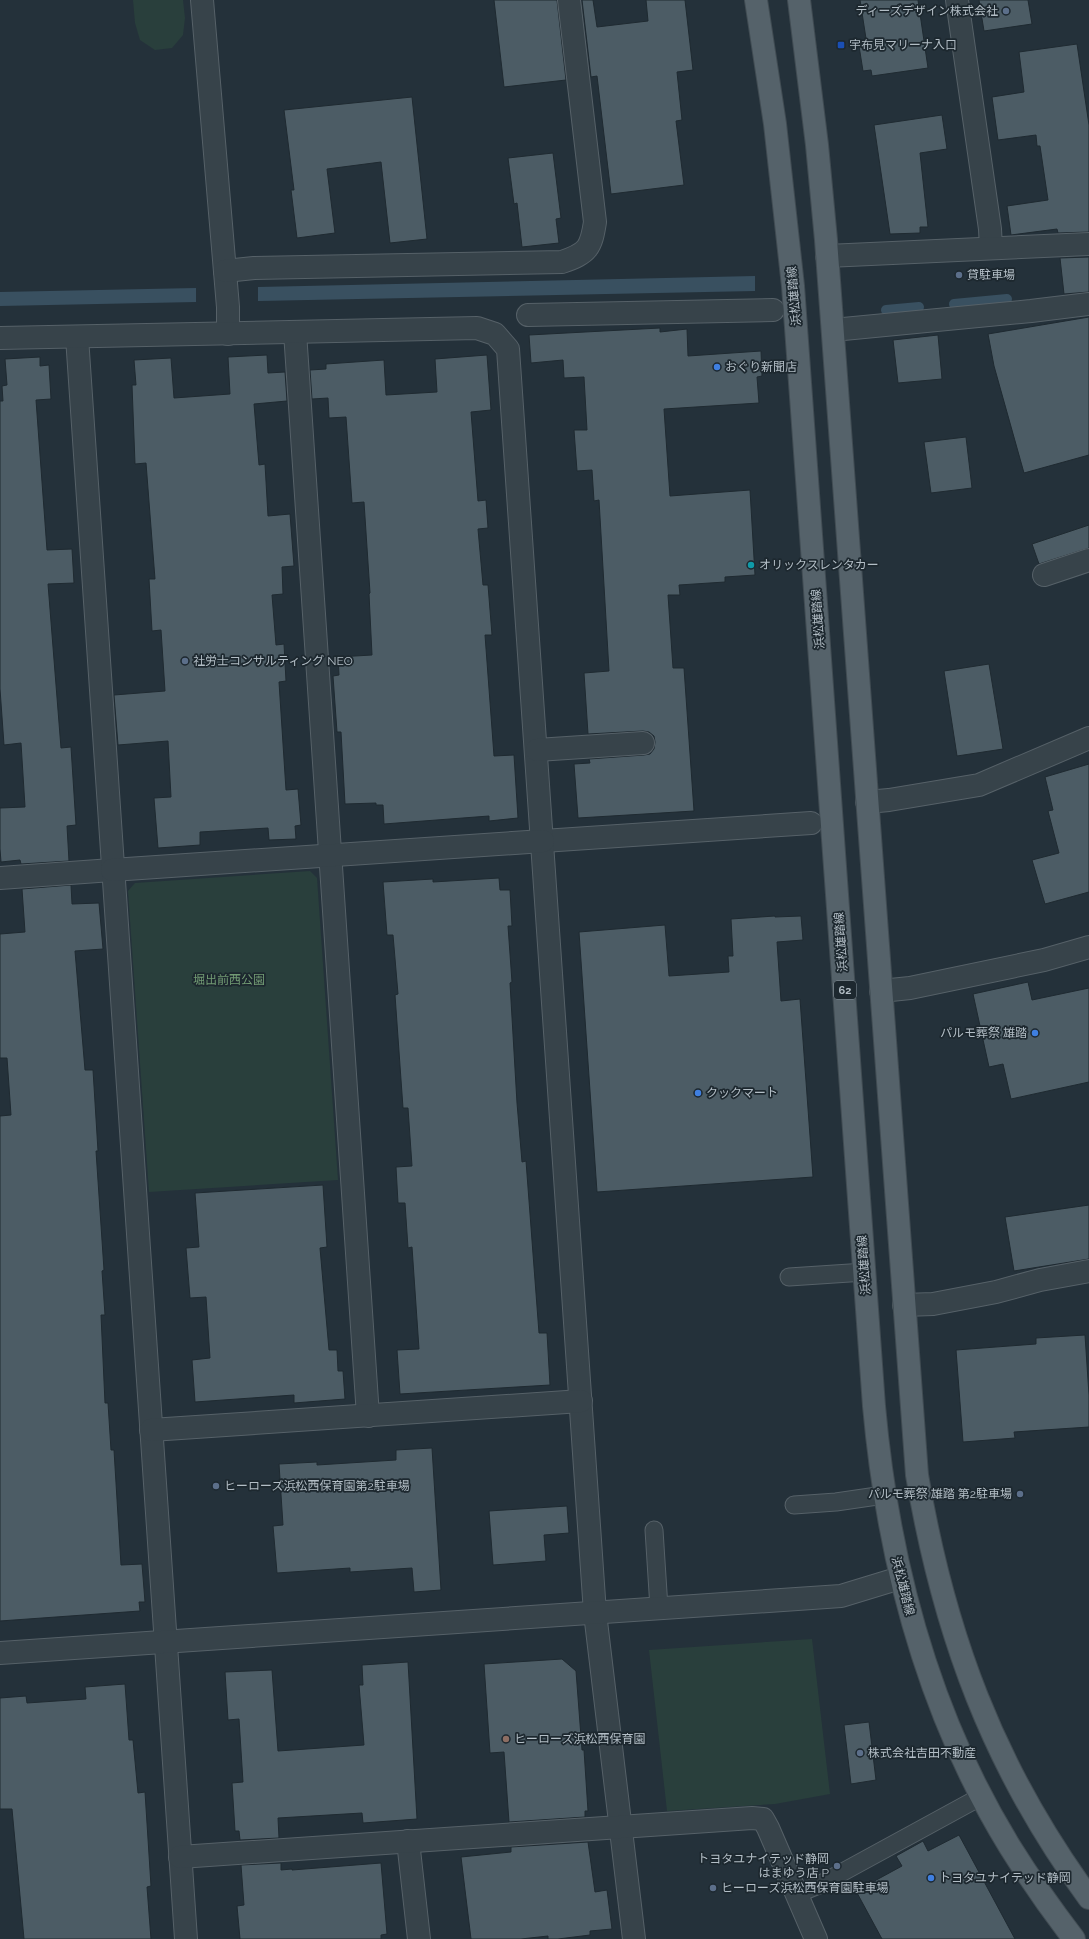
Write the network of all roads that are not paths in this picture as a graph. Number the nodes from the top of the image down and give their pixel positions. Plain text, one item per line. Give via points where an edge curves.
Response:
1 (202, 0) edge
2 (569, 0) edge
3 (756, 0) edge
4 (798, 0) edge
5 (957, 0) edge
6 (1089, 244) edge
7 (991, 248) junction
8 (827, 256) junction
9 (225, 270) junction
10 (1089, 304) edge
11 (773, 310) dead end
12 (528, 315) dead end
13 (833, 330) junction
14 (295, 332) junction
15 (228, 334) junction
16 (77, 337) junction
17 (0, 338) edge
18 (1089, 560) edge
19 (1044, 574) dead end
20 (1089, 738) edge
21 (643, 743) dead end
22 (537, 750) junction
23 (867, 802) junction
24 (811, 823) dead end
25 (543, 841) junction
26 (330, 855) junction
27 (112, 870) junction
28 (0, 878) edge
29 (1089, 948) edge
30 (881, 991) junction
31 (1089, 1271) edge
32 (865, 1272) junction
33 (789, 1277) dead end
34 (904, 1305) junction
35 (581, 1401) junction
36 (368, 1416) junction
37 (151, 1430) junction
38 (884, 1495) junction
39 (794, 1505) dead end
40 (654, 1530) dead end
41 (900, 1578) junction
42 (659, 1608) junction
43 (596, 1613) junction
44 (165, 1642) junction
45 (0, 1653) edge
46 (982, 1796) junction
47 (621, 1827) junction
48 (408, 1841) junction
49 (180, 1857) junction
50 (797, 1894) junction
51 (1089, 1898) edge
52 (186, 1939) edge
53 (419, 1939) edge
54 (634, 1939) edge
55 (816, 1939) edge
56 (1074, 1939) edge

1 - 9 street
2 - 9 street via 595,222 592,241 580,256 562,262
3 - 32 main road, 浜松雄踏線 / 62 via 775,124 793,286
4 - 8 main road via 817,145
5 - 7 street
6 - 7 street
7 - 8 street
8 - 13 main road
9 - 15 street
10 - 13 street via 1031,312
11 - 12 street
13 - 23 main road
14 - 15 street
14 - 22 street via 477,328 495,334 508,349
14 - 26 street
15 - 16 street
16 - 17 street
16 - 27 street
18 - 19 street
20 - 23 street via 979,785
21 - 22 street
22 - 25 street
23 - 30 main road
24 - 25 street
25 - 26 street
25 - 35 street
26 - 27 street
26 - 36 street
27 - 28 street
27 - 37 street
29 - 30 street via 910,988
30 - 34 main road
31 - 34 street via 933,1304
32 - 33 lane
32 - 38 main road, 浜松雄踏線 / 62 via 879,1464
34 - 51 main road via 917,1475 948,1616 981,1708 1004,1758 1047,1837
35 - 36 street
35 - 43 street
36 - 37 street
37 - 44 street
38 - 39 lane
38 - 41 main road, 浜松雄踏線 / 62
40 - 42 lane
41 - 42 street via 841,1596
41 - 46 main road, 浜松雄踏線 / 62 via 915,1634 934,1689 956,1743
42 - 43 street
43 - 44 street
43 - 47 street
44 - 45 street
44 - 49 street
46 - 50 lane via 819,1885
46 - 56 main road, 浜松雄踏線 / 62 via 1013,1852
47 - 48 street
47 - 50 street via 763,1819
47 - 54 street
48 - 49 street
48 - 53 street
49 - 52 street
50 - 55 street

